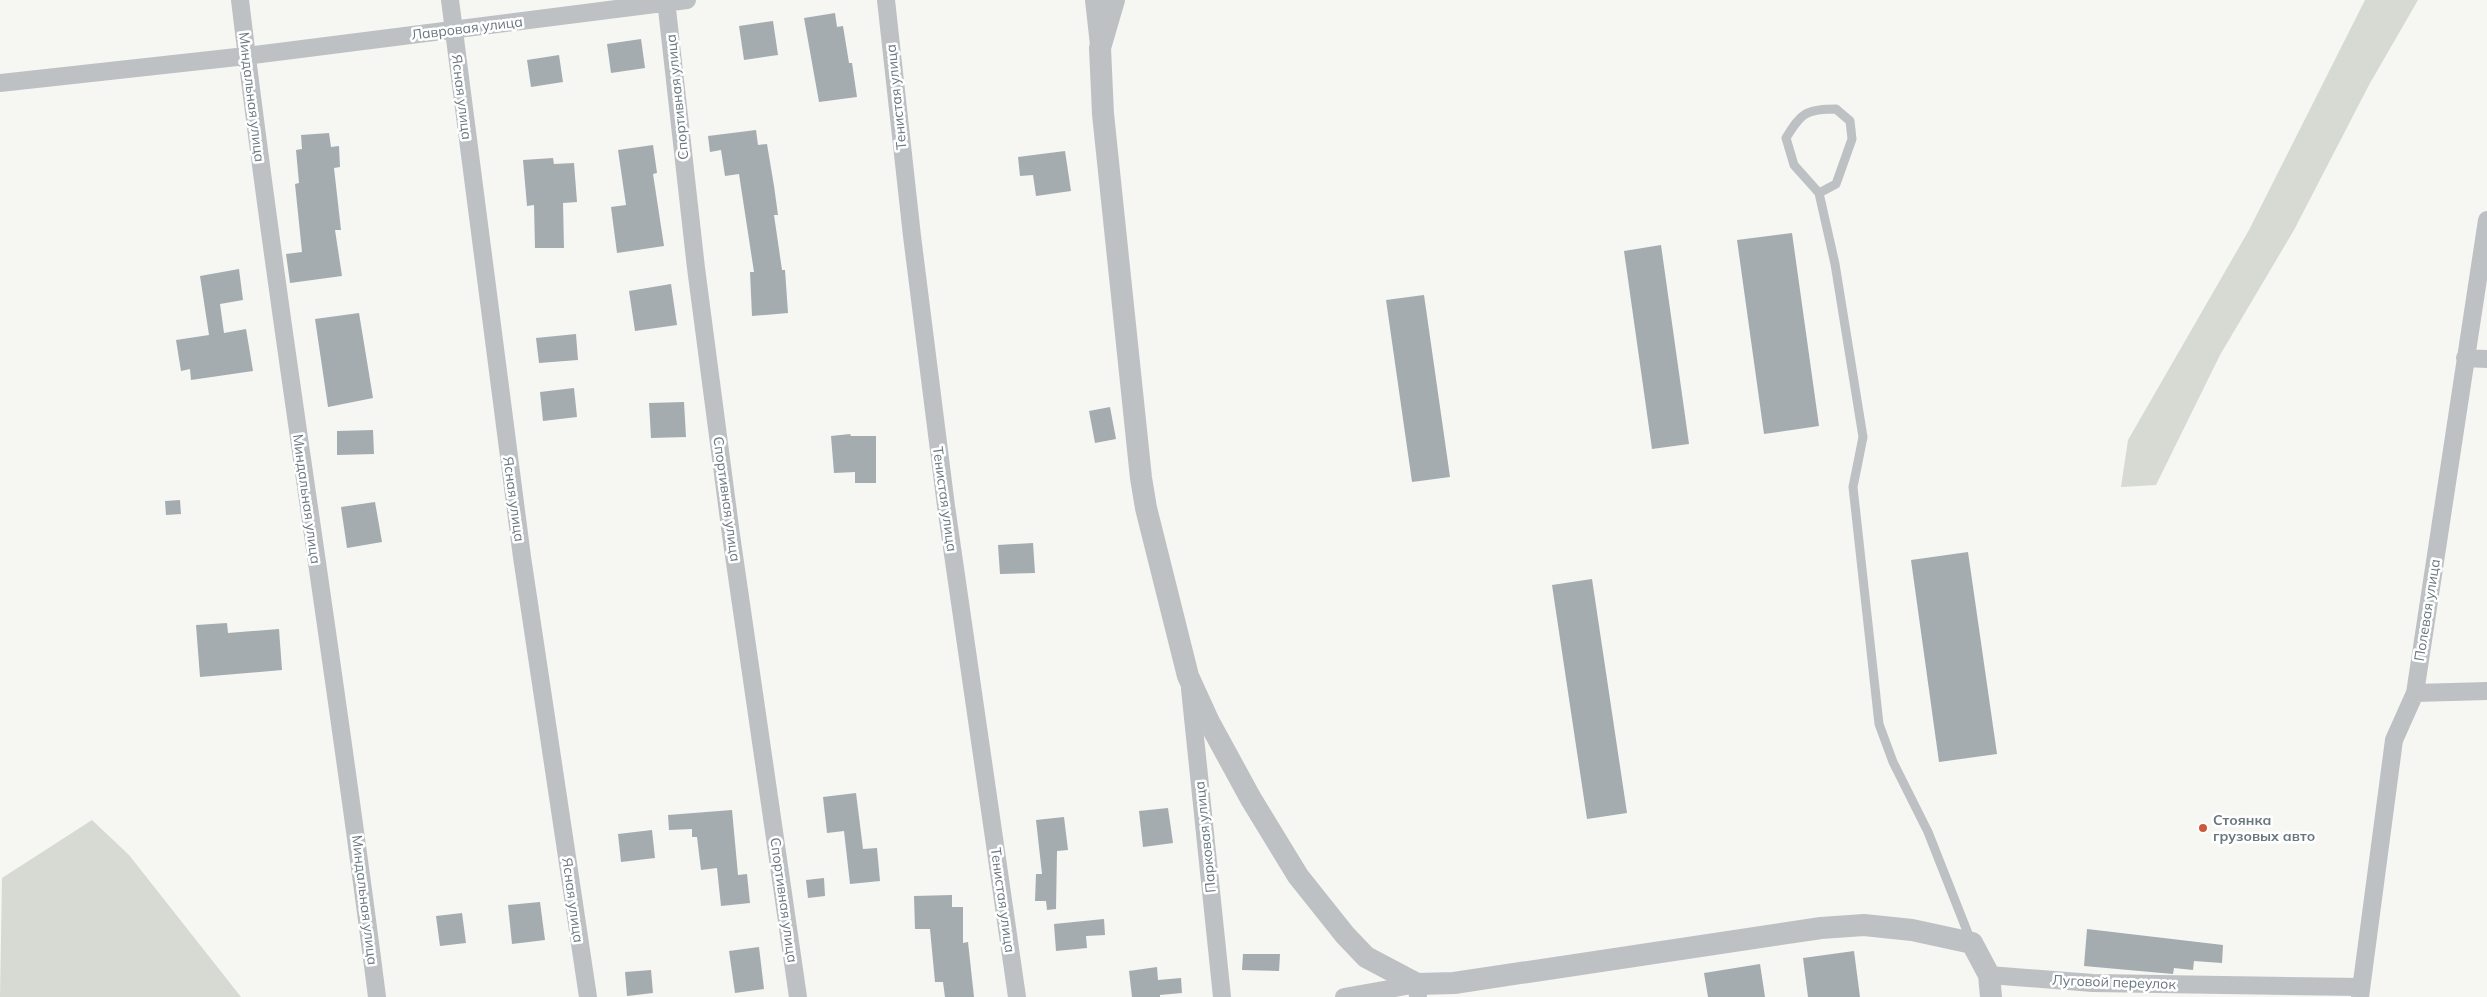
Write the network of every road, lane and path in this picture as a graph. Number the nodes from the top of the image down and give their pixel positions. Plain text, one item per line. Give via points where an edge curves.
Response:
1 (240, 0) edge
2 (450, 0) edge
3 (687, 0) edge
4 (886, 0) edge
5 (1094, 0) edge
6 (1114, 0) edge
7 (666, 1) edge
8 (454, 30) junction
9 (1100, 48) junction
10 (246, 56) junction
11 (0, 83) edge
12 (1819, 193) junction
13 (2487, 220) edge
14 (2466, 358) junction
15 (2487, 359) edge
16 (1188, 676) junction
17 (2487, 691) edge
18 (2415, 693) junction
19 (1972, 943) junction
20 (1990, 986) edge
21 (1418, 990) edge
22 (2360, 992) edge
23 (377, 997) edge
24 (588, 997) edge
25 (798, 997) edge
26 (1016, 997) edge
27 (1222, 997) edge
28 (1344, 997) edge

1 - 10 street, Миндальная улица
2 - 8 street, Ясная улица
3 - 7 street, Лавровая улица
4 - 26 street, Тенистая улица via 946,506
5 - 9 street
6 - 9 street
7 - 8 street, Лавровая улица
7 - 25 street, Спортивная улица via 728,515
8 - 10 street, Лавровая улица
8 - 24 street, Ясная улица via 522,557
9 - 16 street via 1103,114 1141,478
10 - 11 street, Лавровая улица
10 - 23 street, Миндальная улица
12 - 12 lane via 1794,165 1786,138 1798,118 1818,109 1836,109 1850,121 1852,139 1836,184
12 - 19 lane via 1835,264 1862,436 1852,487 1879,724 1893,762 1928,832
13 - 14 street, Полевая улица
14 - 15 street
14 - 18 street, Полевая улица
16 - 21 street via 1232,765 1298,876 1344,935 1366,957
16 - 27 street, Парковая улица
17 - 18 street
18 - 22 street, Полевая улица via 2394,740
19 - 20 street
19 - 21 street via 1912,930 1855,925
20 - 22 street, Луговой переулок via 2094,983
21 - 28 street

